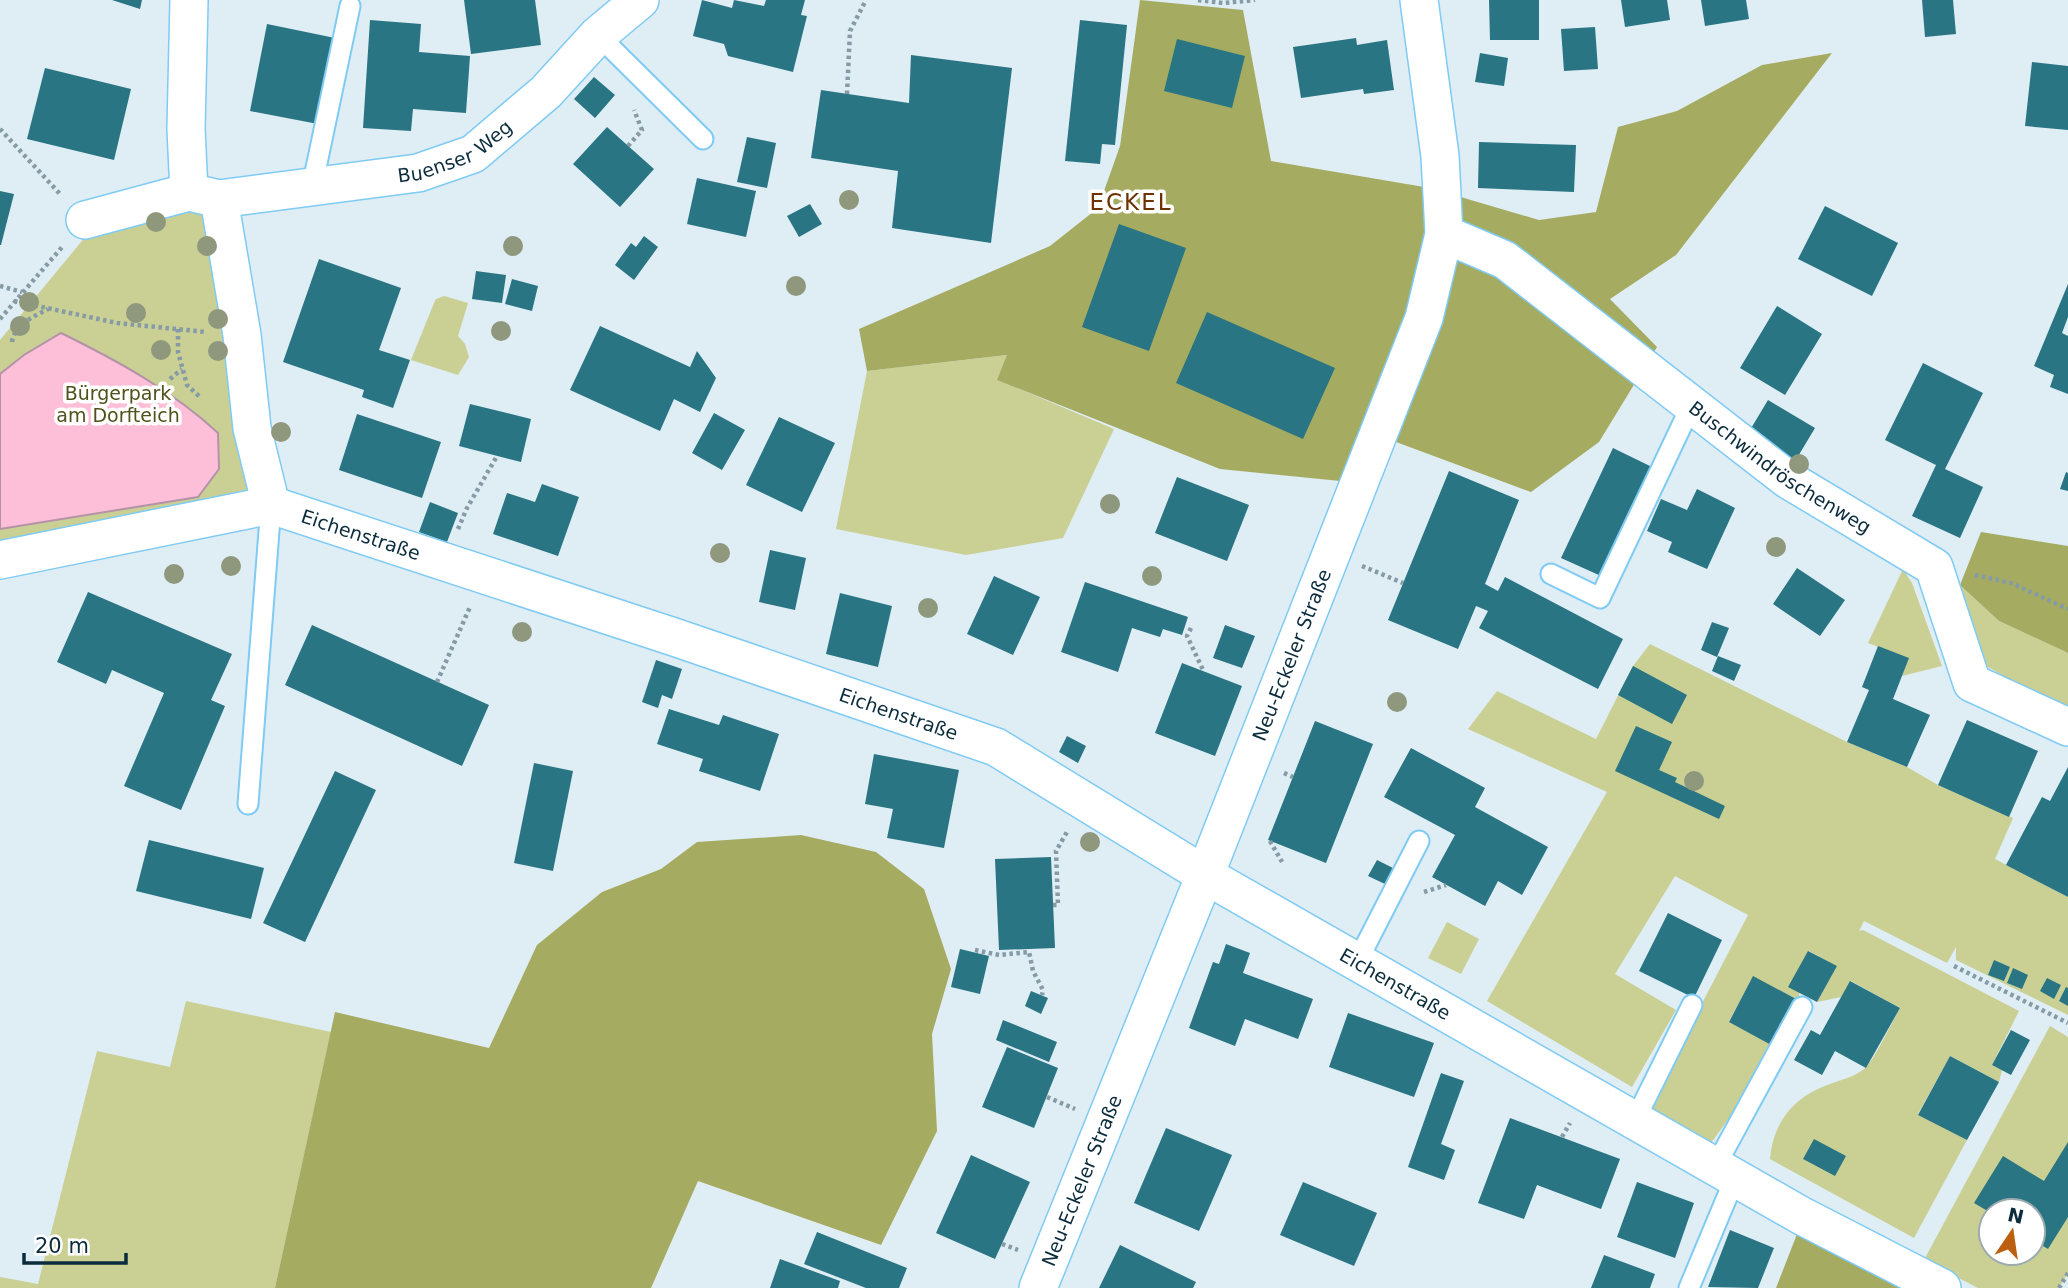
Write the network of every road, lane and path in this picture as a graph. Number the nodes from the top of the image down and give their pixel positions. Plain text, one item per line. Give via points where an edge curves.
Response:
1 (188, 0) edge
2 (640, 0) edge
3 (866, 0) edge
4 (1198, 0) edge
5 (1255, 0) edge
6 (1419, 0) edge
7 (350, 6) dead end
8 (598, 35) junction
9 (847, 93) dead end
10 (632, 105) dead end
11 (0, 129) edge
12 (703, 139) dead end
13 (628, 146) dead end
14 (312, 187) junction
15 (204, 196) junction
16 (85, 220) junction
17 (1444, 234) junction
18 (0, 286) edge
19 (22, 292) junction
20 (14, 301) junction
21 (49, 308) junction
22 (0, 319) edge
23 (178, 330) junction
24 (242, 335) junction
25 (12, 342) dead end
26 (182, 369) junction
27 (170, 379) dead end
28 (200, 397) dead end
29 (1691, 406) junction
30 (497, 456) dead end
31 (271, 505) junction
32 (1331, 555) junction
33 (0, 560) edge
34 (445, 561) junction
35 (1934, 567) junction
36 (1551, 574) dead end
37 (485, 575) junction
38 (1403, 583) dead end
39 (2068, 609) edge
40 (1191, 628) dead end
41 (1204, 672) dead end
42 (437, 682) dead end
43 (2068, 727) edge
44 (1084, 800) junction
45 (248, 804) dead end
46 (1270, 841) dead end
47 (1419, 841) dead end
48 (1282, 862) dead end
49 (1205, 875) junction
50 (1053, 905) dead end
51 (975, 950) dead end
52 (1357, 962) junction
53 (1954, 966) dead end
54 (1042, 995) dead end
55 (1692, 1005) dead end
56 (1802, 1007) dead end
57 (2068, 1023) edge
58 (1634, 1120) junction
59 (1725, 1173) junction
60 (2068, 1273) edge
61 (1038, 1288) edge
62 (1689, 1288) edge
63 (1942, 1288) edge
64 (2059, 1288) edge

1 - 15 street via 186,129
2 - 8 street, Buenser Weg
3 - 9 path via 850,31
4 - 5 path
6 - 17 street, Neu-Eckeler Straße via 1440,156
7 - 14 lane
8 - 12 lane
8 - 14 street, Buenser Weg via 546,92 473,154 418,173
10 - 13 path via 642,130
11 - 16 path
14 - 15 street, Buenser Weg
15 - 16 street, Buenser Weg
15 - 24 street
16 - 19 path
17 - 29 street, Buschwindröschenweg via 1505,260
17 - 32 street, Neu-Eckeler Straße via 1424,318
18 - 19 path
19 - 20 path
20 - 21 path
20 - 22 path
21 - 23 path
21 - 25 path via 24,322 13,333
23 - 24 path
23 - 26 path
24 - 31 street via 252,428
26 - 27 path
26 - 28 path via 187,385
29 - 35 street, Buschwindröschenweg via 1787,479
29 - 36 lane via 1600,597
30 - 34 path via 467,508
31 - 33 street
31 - 34 street, Eichenstraße
31 - 45 lane
32 - 38 path
32 - 49 street, Neu-Eckeler Straße
34 - 37 street, Eichenstraße
35 - 39 path via 2011,583
35 - 43 street via 1972,683
37 - 42 path
37 - 44 street, Eichenstraße via 996,747
40 - 41 path via 1187,636
44 - 49 street, Eichenstraße
44 - 50 path via 1056,851 1058,905
46 - 48 path
47 - 52 lane
49 - 52 street, Eichenstraße
49 - 61 street, Neu-Eckeler Straße
51 - 54 path via 999,955 1030,952
52 - 58 street, Eichenstraße
53 - 57 path
55 - 58 lane
56 - 59 lane
58 - 59 street, Eichenstraße
59 - 62 lane
59 - 63 street, Eichenstraße
60 - 64 path

